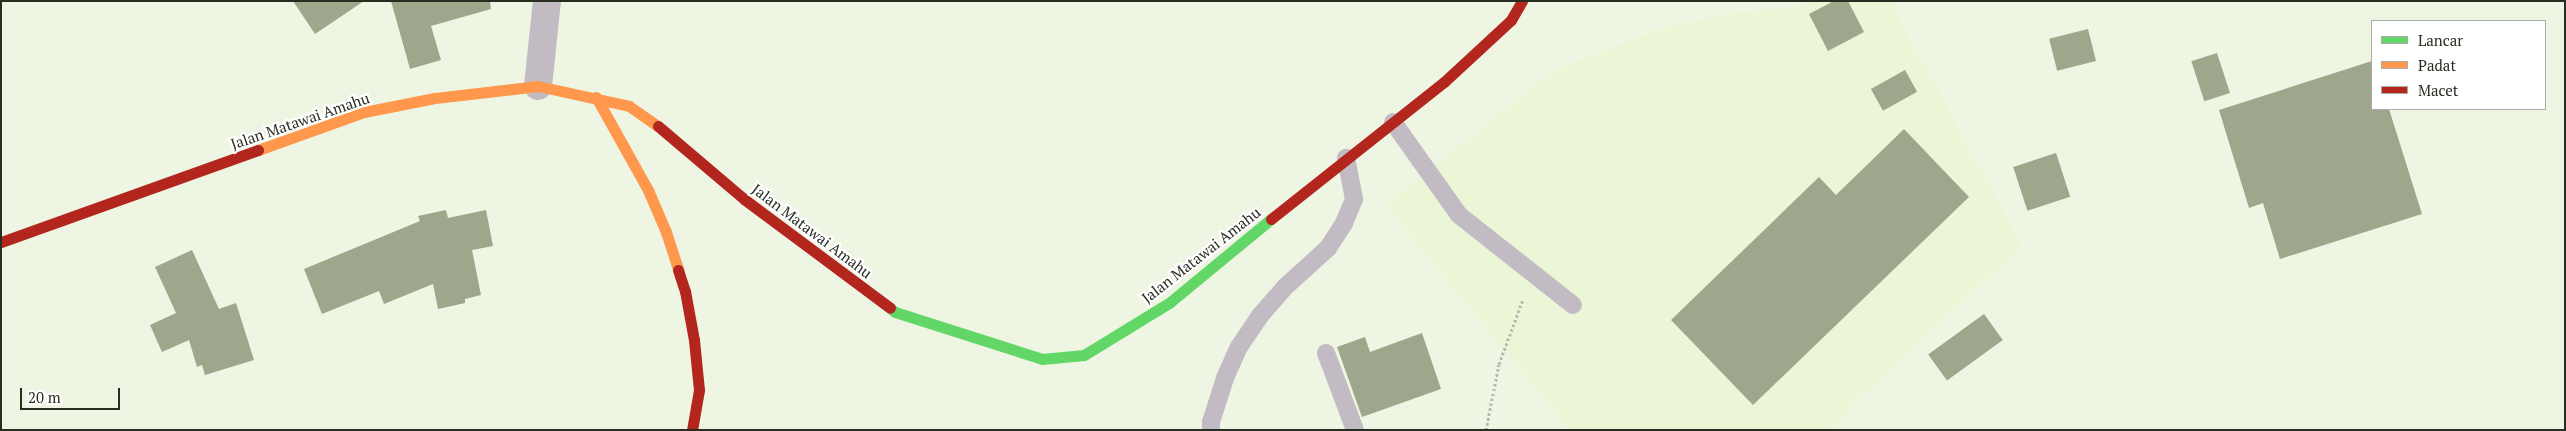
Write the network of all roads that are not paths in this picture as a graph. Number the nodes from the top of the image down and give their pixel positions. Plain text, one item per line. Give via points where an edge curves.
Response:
1 (547, 1) edge
2 (1522, 1) edge
3 (538, 86) junction
4 (596, 97) junction
5 (1393, 122) junction
6 (1346, 158) junction
7 (1, 242) edge
8 (1573, 305) dead end
9 (1326, 353) dead end
10 (692, 430) edge
11 (1211, 430) edge
12 (1355, 430) edge

1 - 3 street
2 - 5 main road, Jalan Matawai Amahu via 1511,20 1482,49
3 - 4 main road, Jalan Matawai Amahu
3 - 7 main road, Jalan Matawai Amahu via 435,98 364,112
4 - 6 main road, Jalan Matawai Amahu via 629,106 662,128 744,199 895,312 1042,359 1084,355 1169,303
4 - 10 main road via 648,190 685,291 699,390
5 - 6 main road, Jalan Matawai Amahu
5 - 8 lane via 1459,215
6 - 11 lane via 1354,199 1344,223 1328,248 1285,287 1239,346 1225,378
9 - 12 lane

